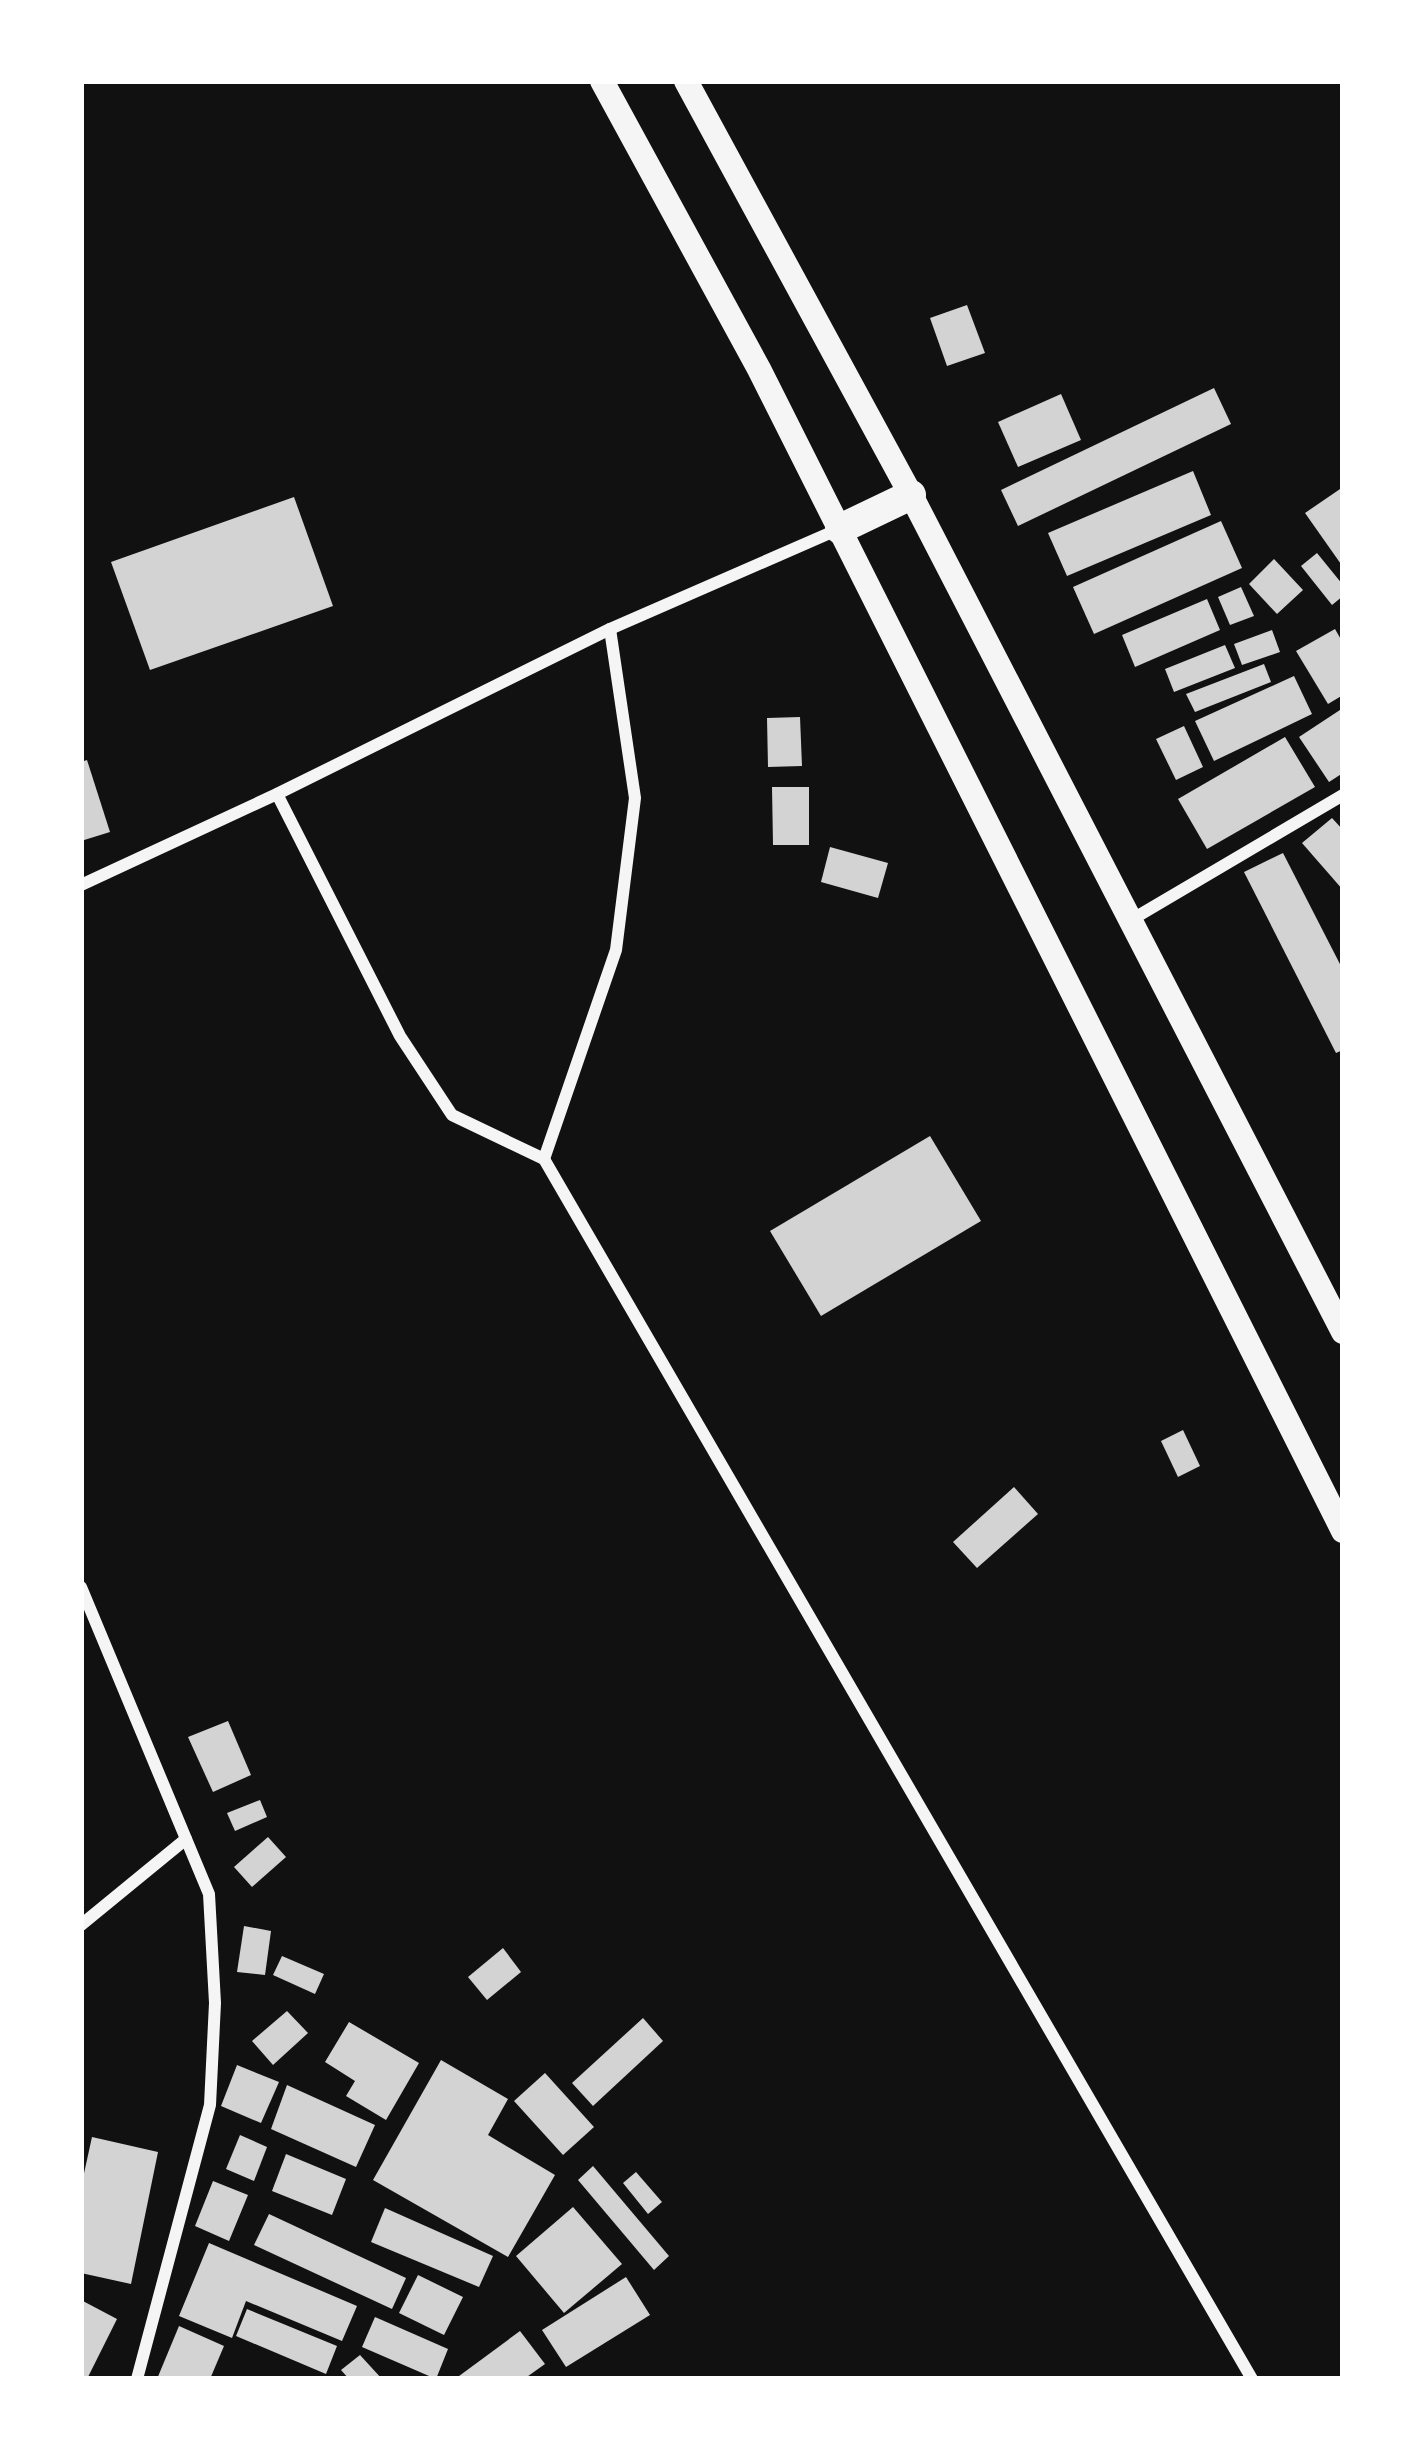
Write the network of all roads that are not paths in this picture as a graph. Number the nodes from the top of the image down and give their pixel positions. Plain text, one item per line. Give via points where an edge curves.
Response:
1 (602, 81) edge
2 (686, 81) edge
3 (911, 495) junction
4 (840, 529) junction
5 (610, 629) junction
6 (277, 794) junction
7 (1343, 795) edge
8 (81, 885) edge
9 (1130, 920) junction
10 (544, 1159) junction
11 (1343, 1332) edge
12 (1343, 1532) edge
13 (81, 1587) edge
14 (185, 1839) junction
15 (81, 1924) edge
16 (136, 2379) edge
17 (1252, 2379) edge

1 - 4 main road
2 - 3 main road
3 - 4 main road
3 - 9 main road
4 - 5 street
4 - 12 main road
5 - 6 street
5 - 10 street via 634,798 616,950
6 - 8 street
6 - 10 street via 400,1036 452,1115
7 - 9 street
9 - 11 main road
10 - 17 street
13 - 14 street
14 - 15 street
14 - 16 street via 208,1894 210,2105

